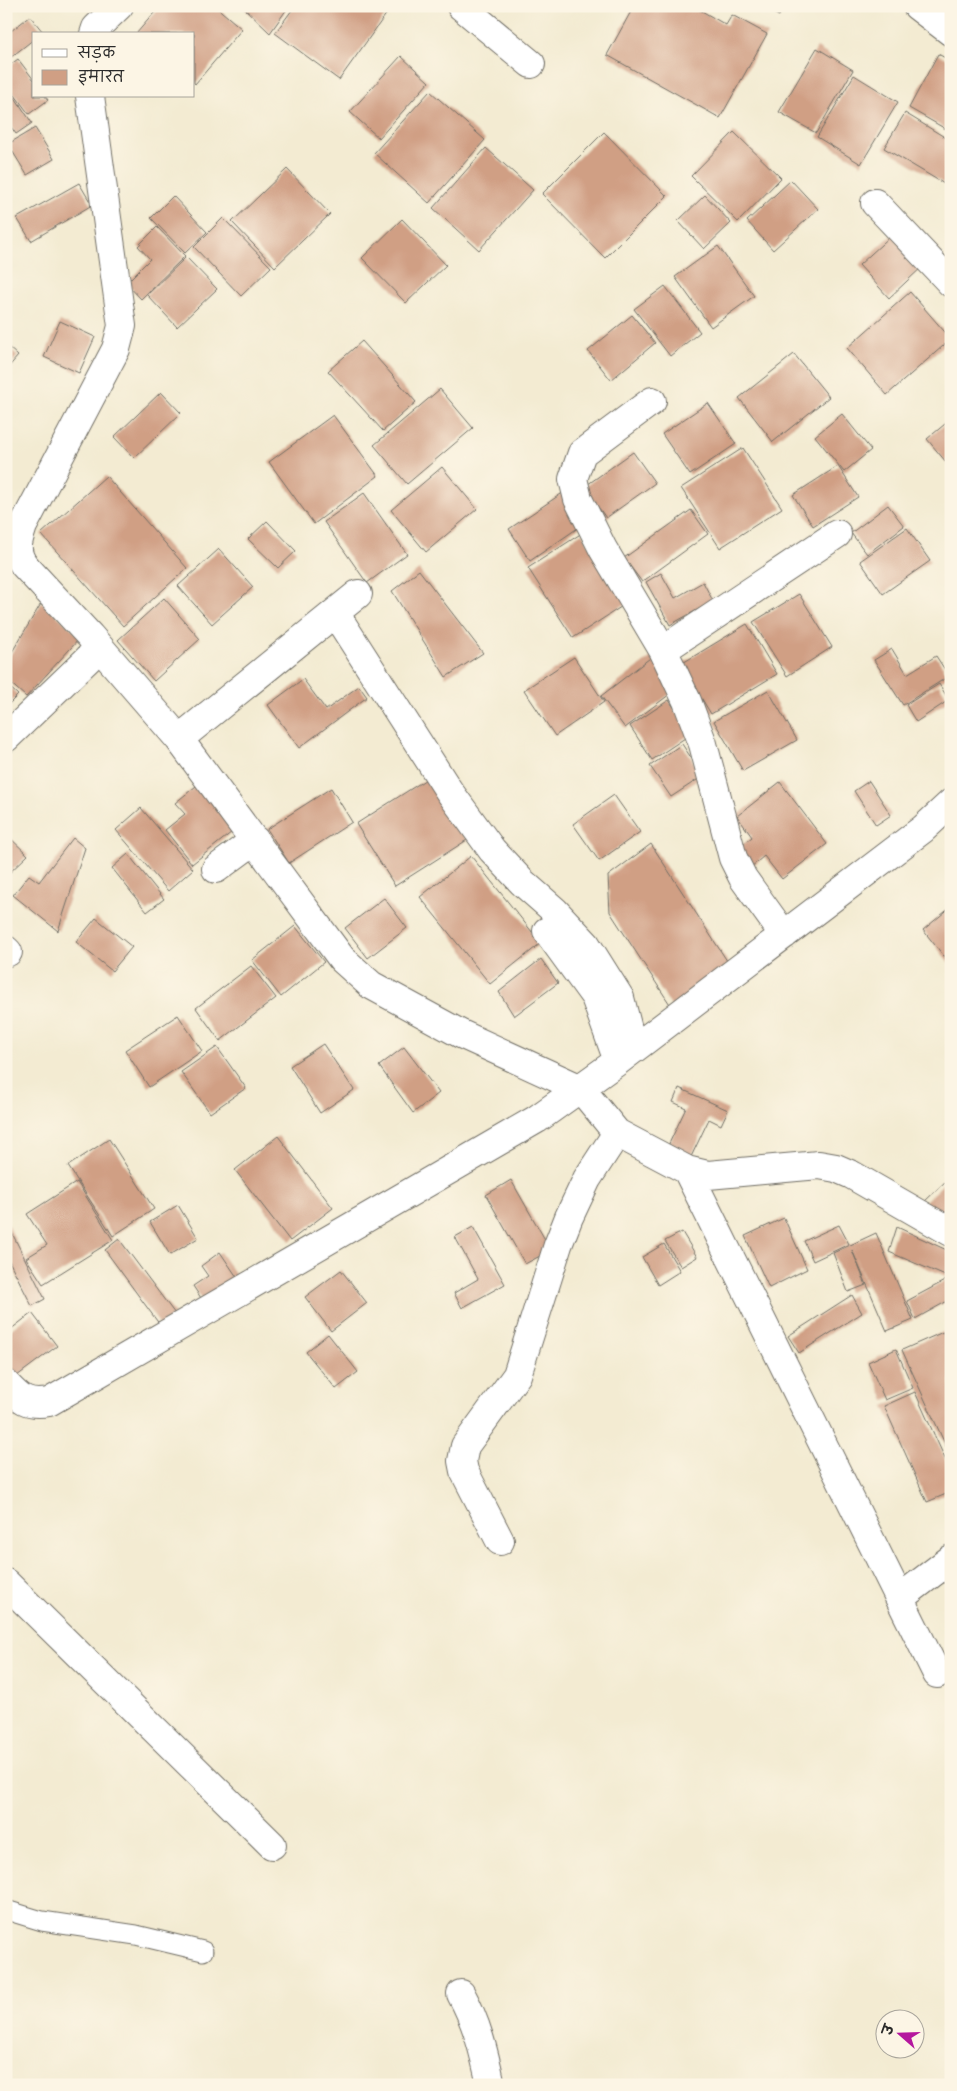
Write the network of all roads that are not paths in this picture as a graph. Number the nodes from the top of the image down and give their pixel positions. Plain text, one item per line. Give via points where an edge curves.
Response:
1 (119, 6) edge
2 (462, 6) edge
3 (918, 6) edge
4 (95, 32) edge
5 (951, 32) edge
6 (531, 64) dead end
7 (90, 98) edge
8 (875, 203) dead end
9 (951, 283) edge
10 (652, 401) dead end
11 (838, 534) dead end
12 (358, 594) dead end
13 (335, 613) junction
14 (96, 644) junction
15 (662, 650) junction
16 (6, 738) edge
17 (179, 739) junction
18 (951, 803) edge
19 (255, 840) junction
20 (216, 869) dead end
21 (548, 931) dead end
22 (784, 935) junction
23 (625, 1055) junction
24 (581, 1089) junction
25 (617, 1133) junction
26 (687, 1170) junction
27 (951, 1232) edge
28 (6, 1384) edge
29 (500, 1541) dead end
30 (951, 1559) edge
31 (6, 1583) edge
32 (900, 1598) junction
33 (937, 1674) dead end
34 (272, 1845) dead end
35 (6, 1910) edge
36 (203, 1951) dead end
37 (461, 1994) dead end
38 (491, 2085) edge

1 - 4 street
2 - 6 street
3 - 5 street
7 - 14 street via 122,326 116,349 23,526 17,552 24,565
8 - 9 street
10 - 15 street via 582,453 573,479 578,499 603,550
11 - 15 street
12 - 13 street
13 - 17 street
13 - 23 street via 449,791 492,850 586,944 620,998
14 - 16 street via 88,659
14 - 17 street
15 - 22 street via 704,744 733,858 743,878
17 - 19 street
18 - 22 street via 923,830
19 - 20 street
19 - 24 street via 342,959 372,985 461,1034
21 - 23 street via 594,997
22 - 23 street
23 - 24 street
24 - 25 street
24 - 28 street via 536,1119 49,1402 27,1402
25 - 26 street
25 - 29 street via 587,1179 569,1217 517,1375 465,1446 462,1460 467,1478
26 - 27 street via 708,1175 819,1165 836,1168
26 - 32 street
30 - 32 street
31 - 34 street
32 - 33 street
35 - 36 lane via 42,1921 136,1935
37 - 38 street via 481,2037

